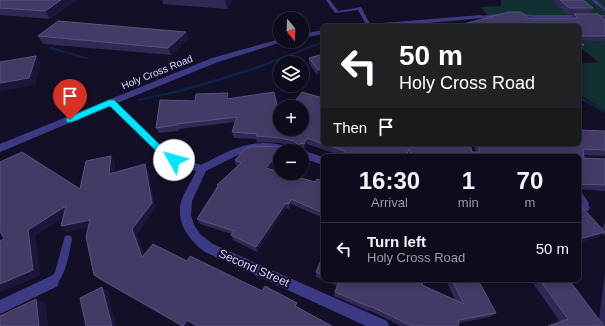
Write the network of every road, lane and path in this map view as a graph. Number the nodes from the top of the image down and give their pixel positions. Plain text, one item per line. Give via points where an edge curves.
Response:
1 (328, 0) edge
2 (593, 0) edge
3 (605, 10) edge
4 (492, 16) junction
5 (534, 16) junction
6 (605, 16) edge
7 (481, 17) joint
8 (368, 24) edge
9 (394, 24) edge
10 (321, 32) edge
11 (309, 35) edge
12 (273, 43) edge
13 (111, 102) junction
14 (273, 147) edge
15 (0, 148) edge
16 (309, 156) edge
17 (321, 160) edge
18 (202, 169) junction
19 (581, 198) edge
20 (581, 208) edge
21 (68, 239) dead end
22 (53, 281) joint
23 (0, 306) edge
24 (382, 326) edge

1 - 8 lane via 336,12 359,8
2 - 3 lane
4 - 5 lane
4 - 5 lane via 509,19
4 - 7 lane
5 - 6 lane
7 - 9 street
10 - 11 street
12 - 13 street, Holy Cross Road via 215,60
13 - 15 street, Holy Cross Road
13 - 18 street via 174,160
14 - 18 street via 265,145 235,151
16 - 17 street
18 - 24 street, Second Street via 187,201 185,215 197,239 209,248
19 - 20 lane via 585,203
21 - 22 lane via 59,274
22 - 23 street

